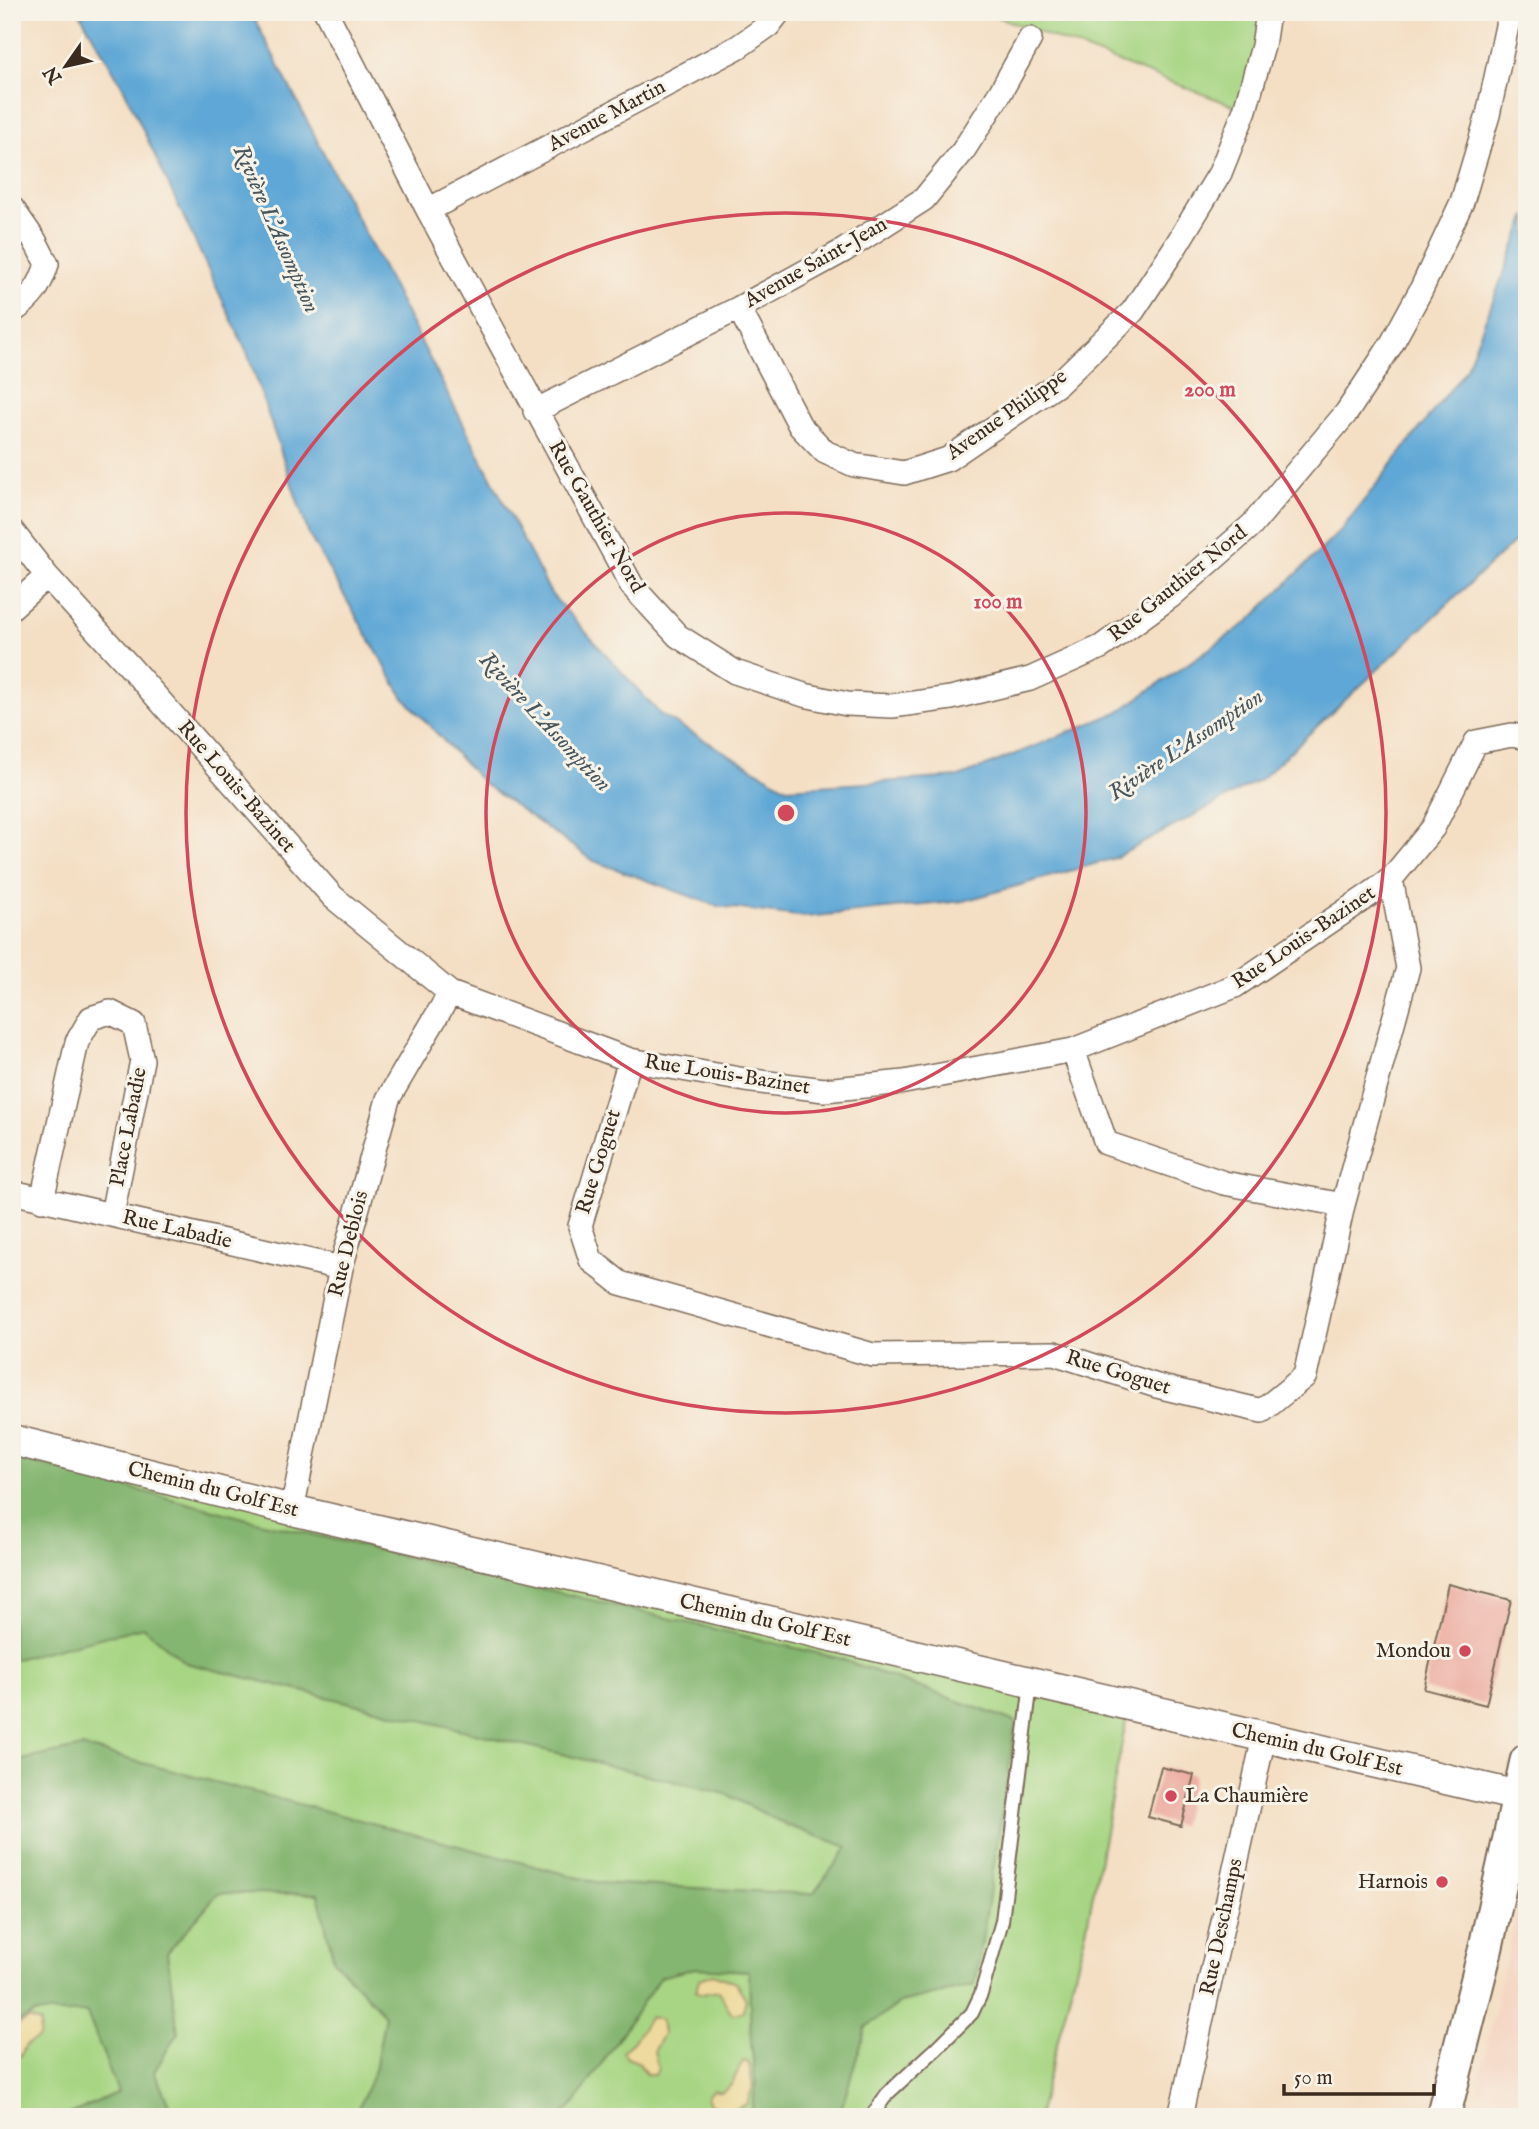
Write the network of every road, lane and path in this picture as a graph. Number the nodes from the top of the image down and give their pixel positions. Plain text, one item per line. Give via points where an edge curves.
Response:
1 (326, 12) edge
2 (779, 12) edge
3 (1268, 12) edge
4 (1510, 12) edge
5 (1030, 39) dead end
6 (12, 208) edge
7 (428, 210) junction
8 (738, 308) junction
9 (12, 312) edge
10 (535, 411) junction
11 (12, 531) edge
12 (47, 576) junction
13 (12, 607) edge
14 (1527, 738) edge
15 (1391, 879) junction
16 (450, 993) junction
17 (1073, 1050) junction
18 (630, 1059) junction
19 (12, 1192) edge
20 (42, 1200) junction
21 (1343, 1205) junction
22 (112, 1215) junction
23 (341, 1268) junction
24 (12, 1440) edge
25 (292, 1510) junction
26 (1031, 1683) junction
27 (1264, 1737) junction
28 (1527, 1761) edge
29 (1522, 1798) edge
30 (871, 2117) edge
31 (1180, 2117) edge
32 (1443, 2117) edge

1 - 7 street, Rue Gauthier Nord
2 - 7 street, Avenue Martin via 738,47
3 - 8 street, Avenue Philippe via 1245,110 1220,173 1133,311 1058,384 948,459 904,473 854,465 825,452 800,426
4 - 10 street, Rue Gauthier Nord via 1489,115 1462,202 1403,323 1347,412 1252,525 1170,597 1101,647 1030,678 951,698 892,706 847,704 804,695 735,672 678,636 632,586
5 - 8 street, Avenue Saint-Jean via 963,151 924,198 843,251
6 - 9 street via 47,264 41,285
7 - 10 street, Rue Gauthier Nord
8 - 10 street, Avenue Saint-Jean
11 - 12 street, Rue Louis-Bazinet
12 - 13 street
12 - 16 street, Rue Louis-Bazinet via 333,897
14 - 15 street, Rue Louis-Bazinet via 1512,735 1476,742 1433,828
15 - 17 street, Rue Louis-Bazinet via 1235,986
15 - 21 street, Rue Goguet via 1408,968
16 - 18 street, Rue Louis-Bazinet
16 - 23 street, Rue Deblois via 388,1099
17 - 18 street, Rue Louis-Bazinet via 904,1082 824,1090
17 - 21 street via 1106,1143 1224,1183
18 - 21 street, Rue Goguet via 580,1226 591,1260 620,1283 873,1355 1054,1353 1157,1386 1262,1411 1305,1376
19 - 20 street, Rue Labadie
20 - 22 street, Rue Labadie
20 - 22 street, Place Labadie via 77,1042 91,1018 110,1012 134,1024 142,1060
22 - 23 street, Rue Labadie
23 - 25 street, Rue Deblois
24 - 25 street, Chemin du Golf Est
25 - 26 street, Chemin du Golf Est
26 - 27 street, Chemin du Golf Est
26 - 30 lane via 1002,1921 981,1994 972,2012 887,2094
27 - 29 street, Chemin du Golf Est
27 - 31 street, Rue Deschamps
28 - 29 main road
29 - 32 main road

